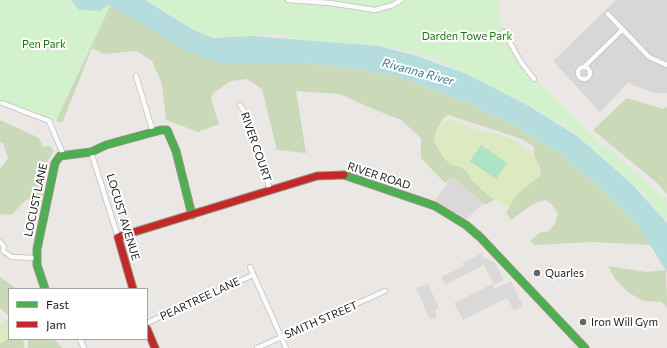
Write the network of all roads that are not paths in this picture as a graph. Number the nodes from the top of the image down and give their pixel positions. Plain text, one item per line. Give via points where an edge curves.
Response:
1 (288, 0) edge
2 (401, 0) edge
3 (608, 14) dead end
4 (622, 30) junction
5 (504, 32) dead end
6 (667, 65) edge
7 (584, 67) dead end
8 (136, 76) dead end
9 (534, 79) dead end
10 (2, 104) dead end
11 (240, 105) dead end
12 (153, 132) junction
13 (91, 152) junction
14 (63, 154) junction
15 (270, 190) junction
16 (192, 215) junction
17 (118, 237) junction
18 (0, 242) edge
19 (1, 252) edge
20 (36, 258) junction
21 (250, 267) dead end
22 (253, 275) junction
23 (45, 288) edge
24 (133, 288) edge
25 (385, 291) dead end
26 (148, 323) edge
27 (148, 331) edge
28 (281, 337) junction
29 (155, 348) edge
30 (257, 348) edge
31 (286, 348) edge
32 (584, 348) edge

1 - 2 street via 375,10 393,6
3 - 4 street
4 - 6 street via 649,57
4 - 7 street
5 - 9 street
8 - 12 street
10 - 14 street via 49,121
11 - 15 street, RIVER COURT via 248,118
12 - 13 street
12 - 16 street via 167,130 170,134
13 - 14 street
13 - 17 street, LOCUST AVENUE
14 - 20 street, LOCUST LANE via 55,164
15 - 16 street, RIVER ROAD
15 - 32 street, RIVER ROAD via 317,176 341,174 440,209 480,237
16 - 17 street, RIVER ROAD
17 - 24 street, LOCUST AVENUE
18 - 19 street via 4,246
19 - 20 street via 12,257
20 - 23 street, LOCUST LANE
21 - 22 street
22 - 26 street, PEARTREE LANE
22 - 28 street
25 - 28 street, SMITH STREET
27 - 29 street
28 - 30 street, SMITH STREET
28 - 31 street

